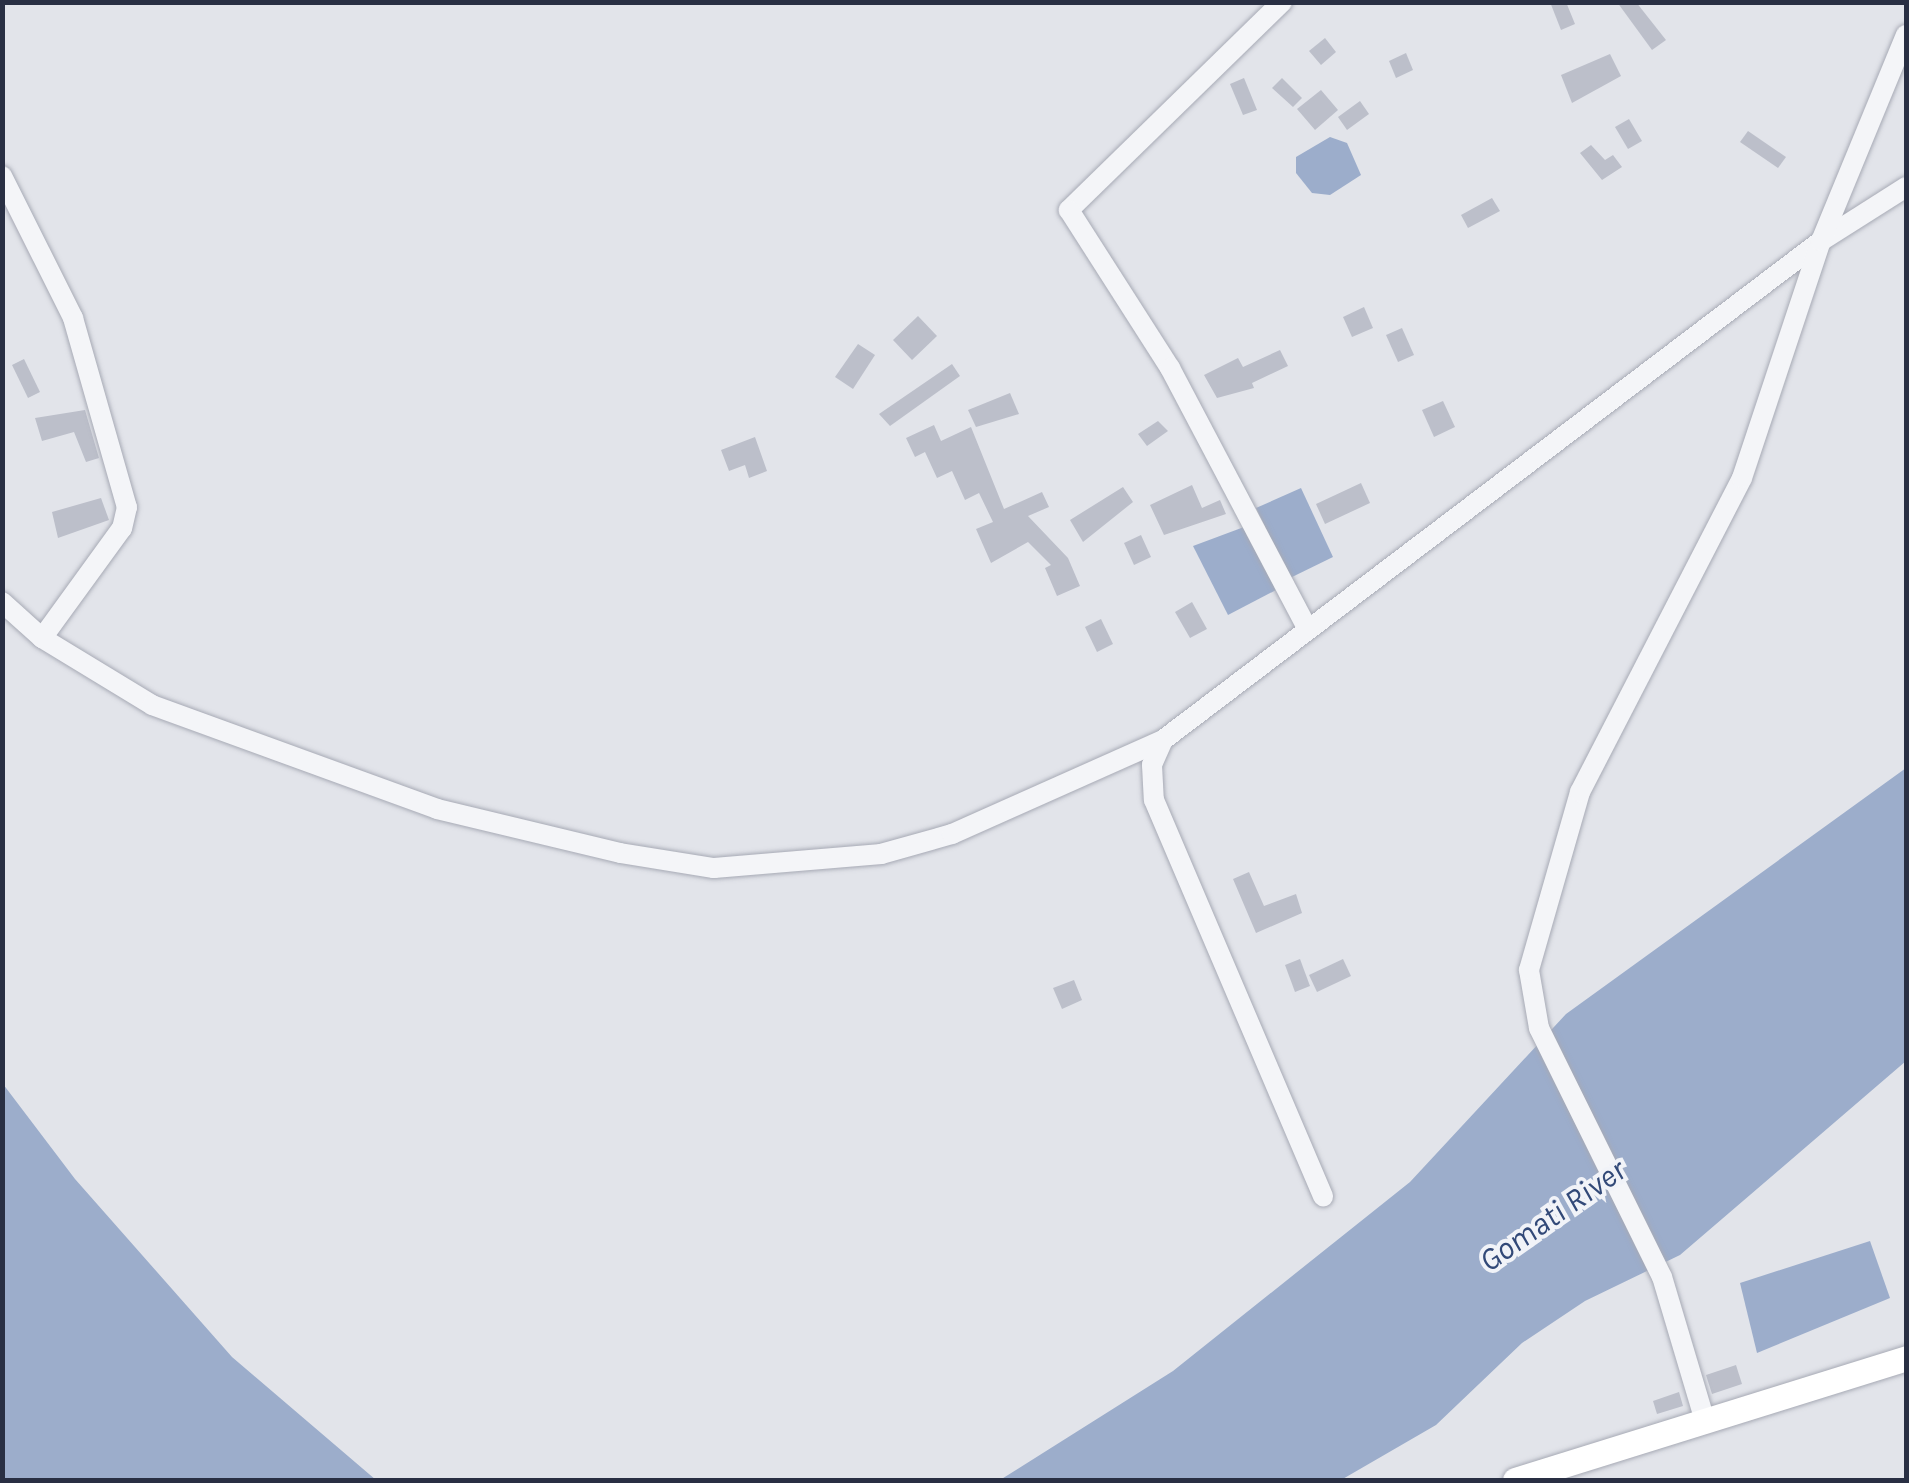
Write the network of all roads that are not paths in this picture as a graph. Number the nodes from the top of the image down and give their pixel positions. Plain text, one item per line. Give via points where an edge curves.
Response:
1 (1282, 2) edge
2 (1906, 36) edge
3 (2, 176) edge
4 (1906, 187) edge
5 (1821, 241) junction
6 (2, 602) edge
7 (1307, 628) junction
8 (42, 638) junction
9 (1163, 740) junction
10 (1322, 1196) dead end
11 (1906, 1358) edge
12 (1706, 1421) junction
13 (1515, 1480) edge

1 - 7 street via 1069,210 1170,368
2 - 5 street
3 - 8 street via 73,318 127,507 122,528
4 - 5 street
5 - 7 street
5 - 12 street via 1742,478 1580,792 1529,970 1539,1028 1662,1277
6 - 8 street
7 - 9 street
8 - 9 street via 152,705 437,810 714,868 881,854 952,834
9 - 10 street via 1152,766 1154,800
11 - 12 main road
12 - 13 main road

